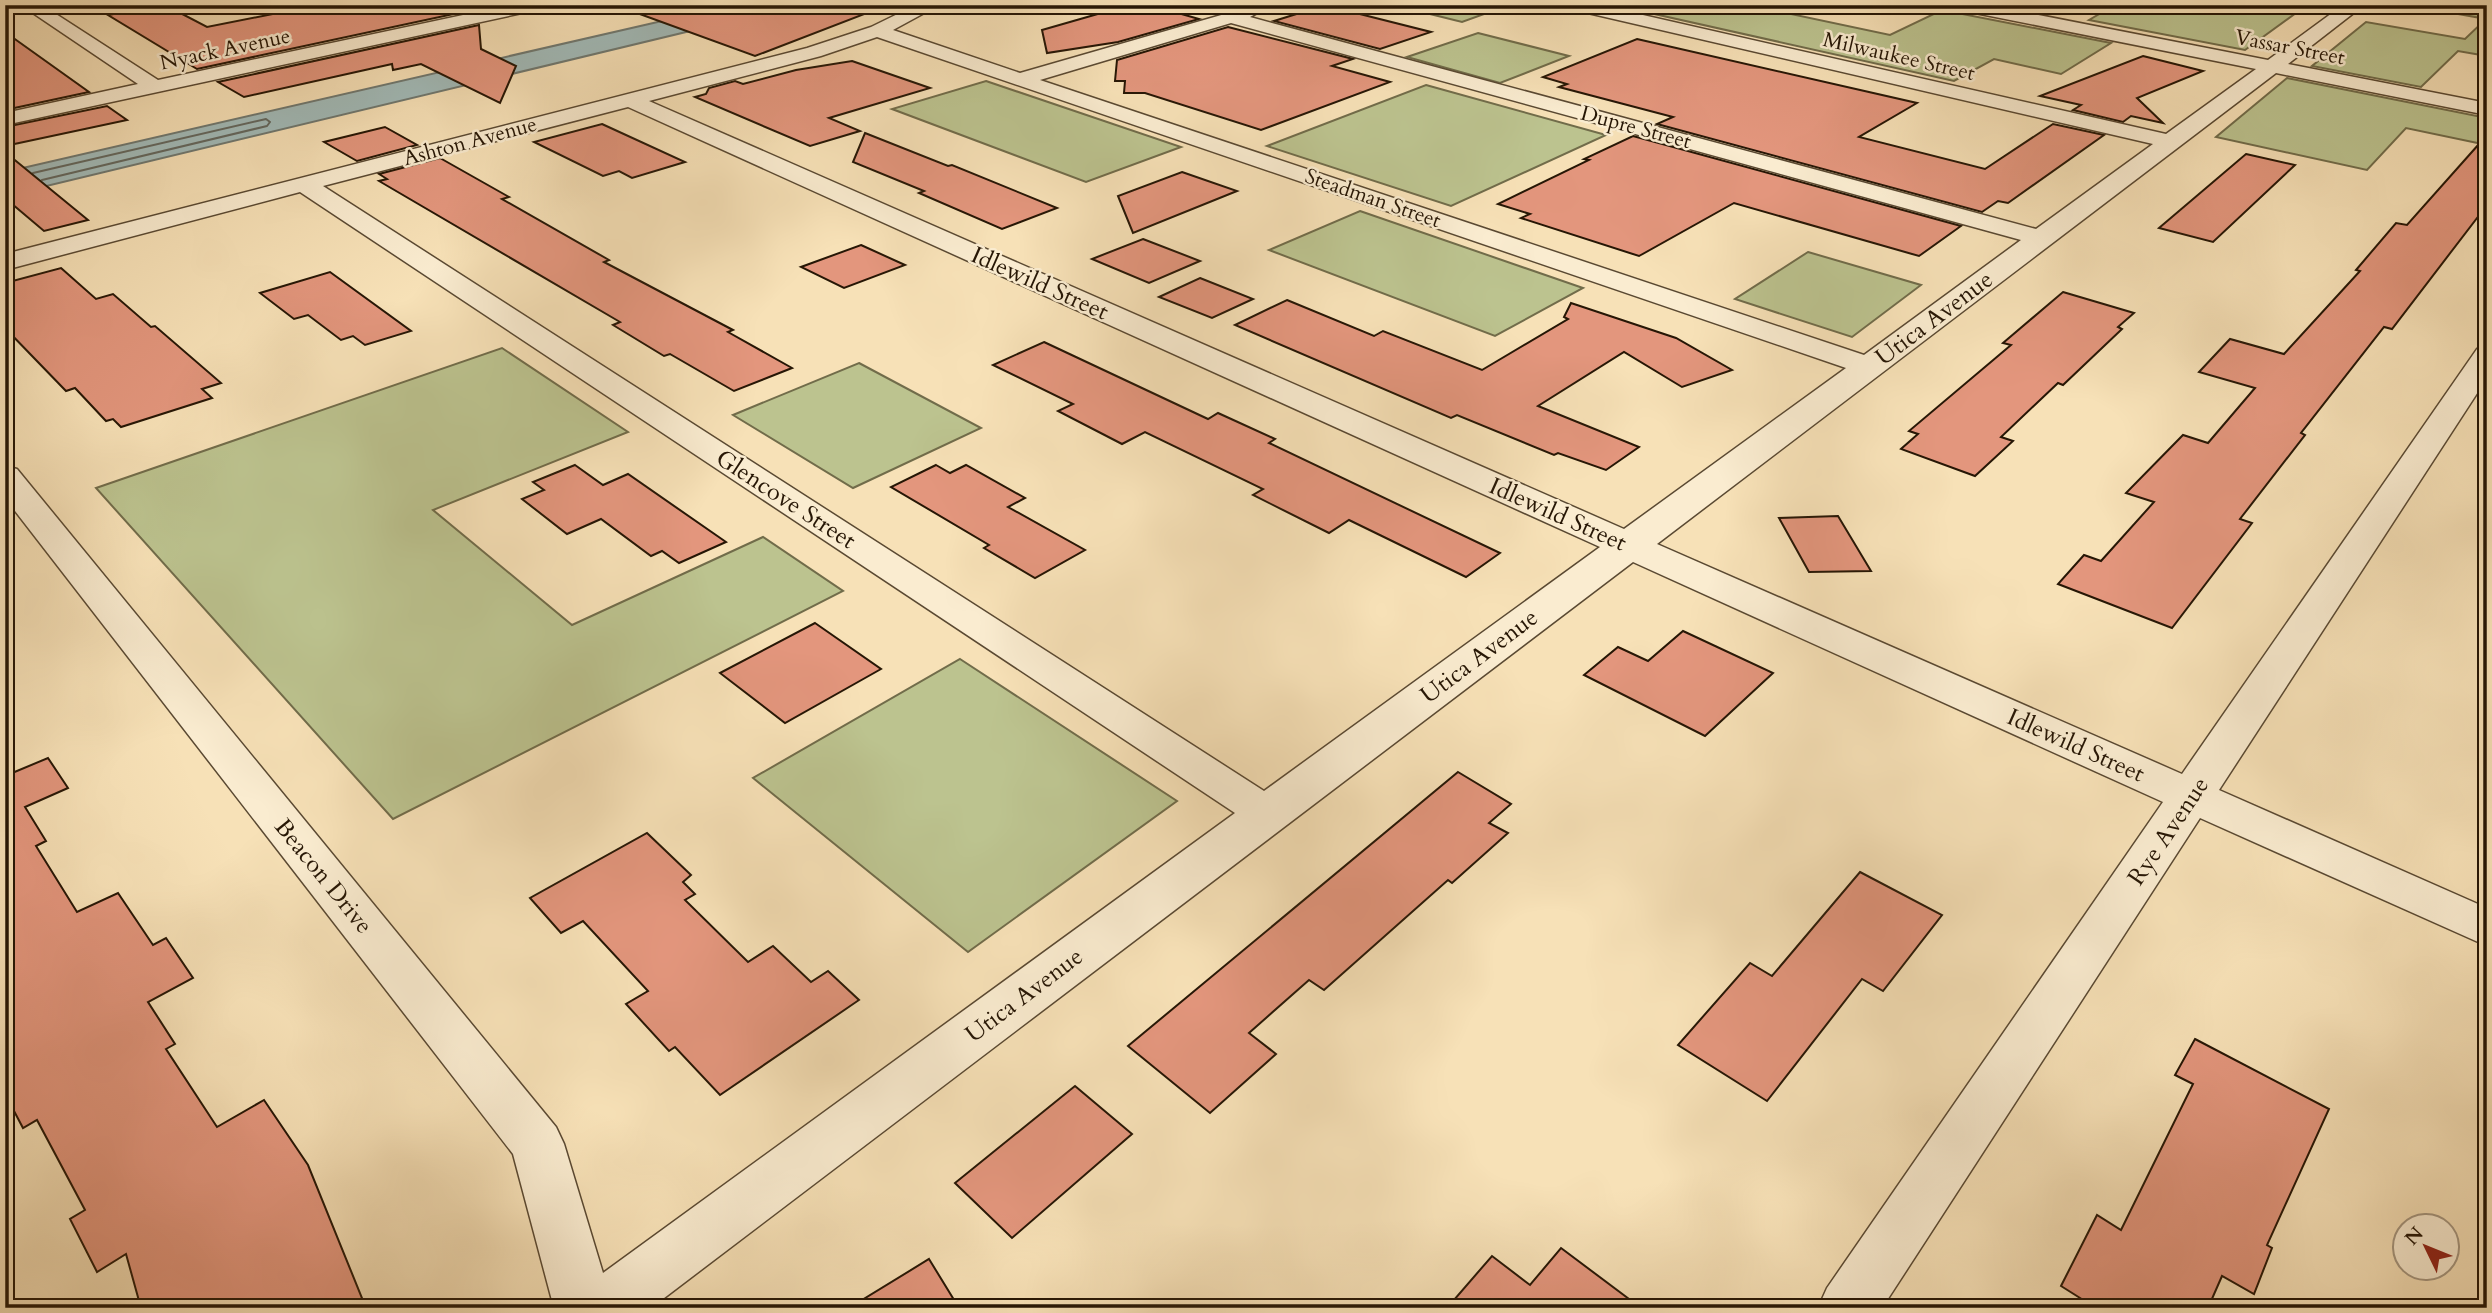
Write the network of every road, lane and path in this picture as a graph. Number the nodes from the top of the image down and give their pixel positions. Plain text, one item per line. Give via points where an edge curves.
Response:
1 (30, 5) edge
2 (536, 5) edge
3 (930, 5) edge
4 (1269, 5) edge
5 (1574, 5) edge
6 (1961, 5) edge
7 (2351, 6) edge
8 (427, 10) dead end
9 (1231, 17) junction
10 (456, 23) junction
11 (877, 31) junction
12 (2272, 66) junction
13 (1021, 79) junction
14 (155, 87) junction
15 (629, 100) junction
16 (2487, 109) edge
17 (5, 119) edge
18 (2172, 142) junction
19 (304, 185) junction
20 (2042, 238) junction
21 (5, 262) edge
22 (2487, 355) edge
23 (1869, 366) junction
24 (5, 475) edge
25 (1628, 545) junction
26 (2191, 797) junction
27 (1268, 814) junction
28 (2487, 928) edge
29 (584, 1308) edge
30 (603, 1308) edge
31 (1848, 1308) edge

1 - 14 street
2 - 10 street, Nyack Avenue
3 - 11 street, Ashton Avenue
4 - 9 street
5 - 18 street, Milwaukee Street
6 - 12 street, Vassar Street
7 - 12 street, Utica Avenue
8 - 10 street
9 - 13 street
9 - 20 street, Dupre Street
10 - 14 street, Nyack Avenue
11 - 13 street, Steadman Street
11 - 15 street, Ashton Avenue
12 - 16 street, Vassar Street
12 - 18 street, Utica Avenue
13 - 23 street, Steadman Street
14 - 17 street, Nyack Avenue
15 - 19 street, Ashton Avenue
15 - 25 street, Idlewild Street
18 - 20 street, Utica Avenue
19 - 21 street, Ashton Avenue
19 - 27 street, Glencove Street
20 - 23 street, Utica Avenue
22 - 26 street, Rye Avenue
23 - 25 street, Utica Avenue
24 - 29 street, Beacon Drive via 537,1144
25 - 26 street, Idlewild Street
25 - 27 street, Utica Avenue
26 - 28 street, Idlewild Street
26 - 31 street, Rye Avenue
27 - 30 street, Utica Avenue

